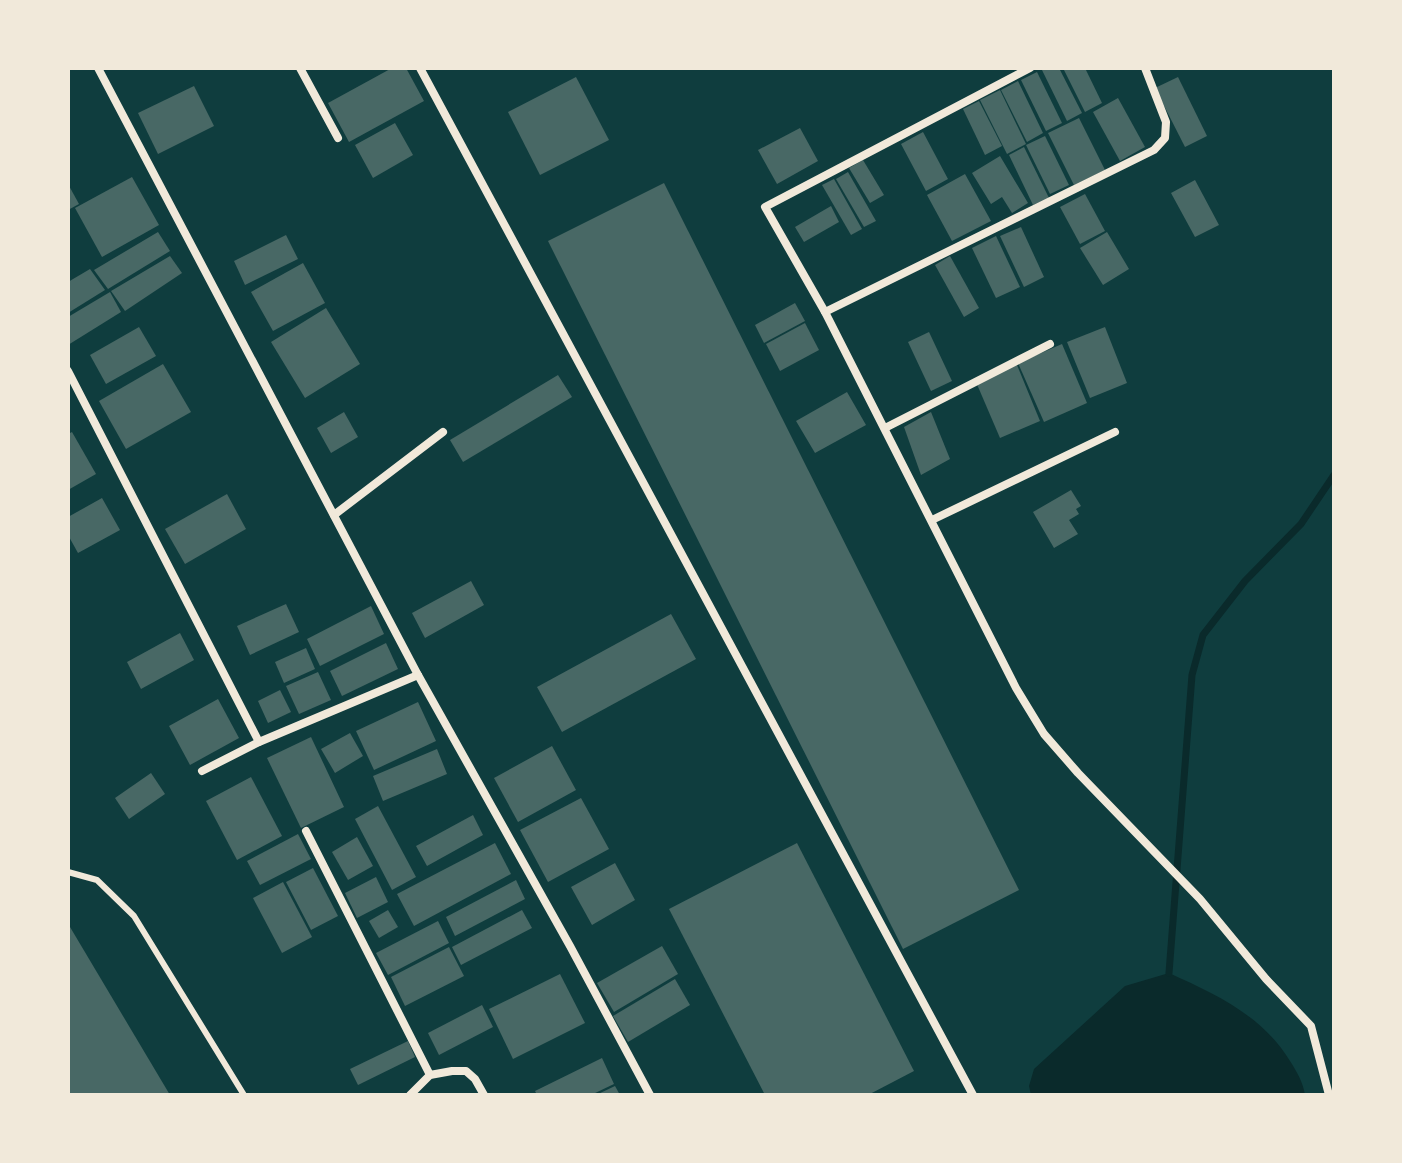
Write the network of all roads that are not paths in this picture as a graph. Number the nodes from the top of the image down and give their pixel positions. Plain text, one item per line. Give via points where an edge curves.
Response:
1 (98, 68) edge
2 (300, 68) edge
3 (420, 68) edge
4 (1030, 68) edge
5 (1145, 68) edge
6 (338, 138) dead end
7 (825, 312) junction
8 (1050, 344) dead end
9 (68, 371) edge
10 (885, 428) junction
11 (443, 432) dead end
12 (1115, 432) dead end
13 (334, 515) junction
14 (932, 520) junction
15 (418, 675) junction
16 (259, 742) junction
17 (202, 771) dead end
18 (306, 831) dead end
19 (68, 872) edge
20 (430, 1075) junction
21 (244, 1095) edge
22 (410, 1095) edge
23 (484, 1095) edge
24 (650, 1095) edge
25 (973, 1095) edge
26 (1329, 1095) edge

1 - 13 street
2 - 6 street
3 - 25 street
4 - 7 street via 765,207
5 - 7 street via 1166,122 1165,138 1154,150
7 - 10 street
8 - 10 street
9 - 16 street
10 - 14 street
11 - 13 street
12 - 14 street
13 - 15 street
14 - 26 street via 1044,734 1311,1026
15 - 16 street
15 - 24 street
16 - 17 street
18 - 20 street
19 - 21 lane via 97,880 134,916
20 - 22 street
20 - 23 street via 466,1071

